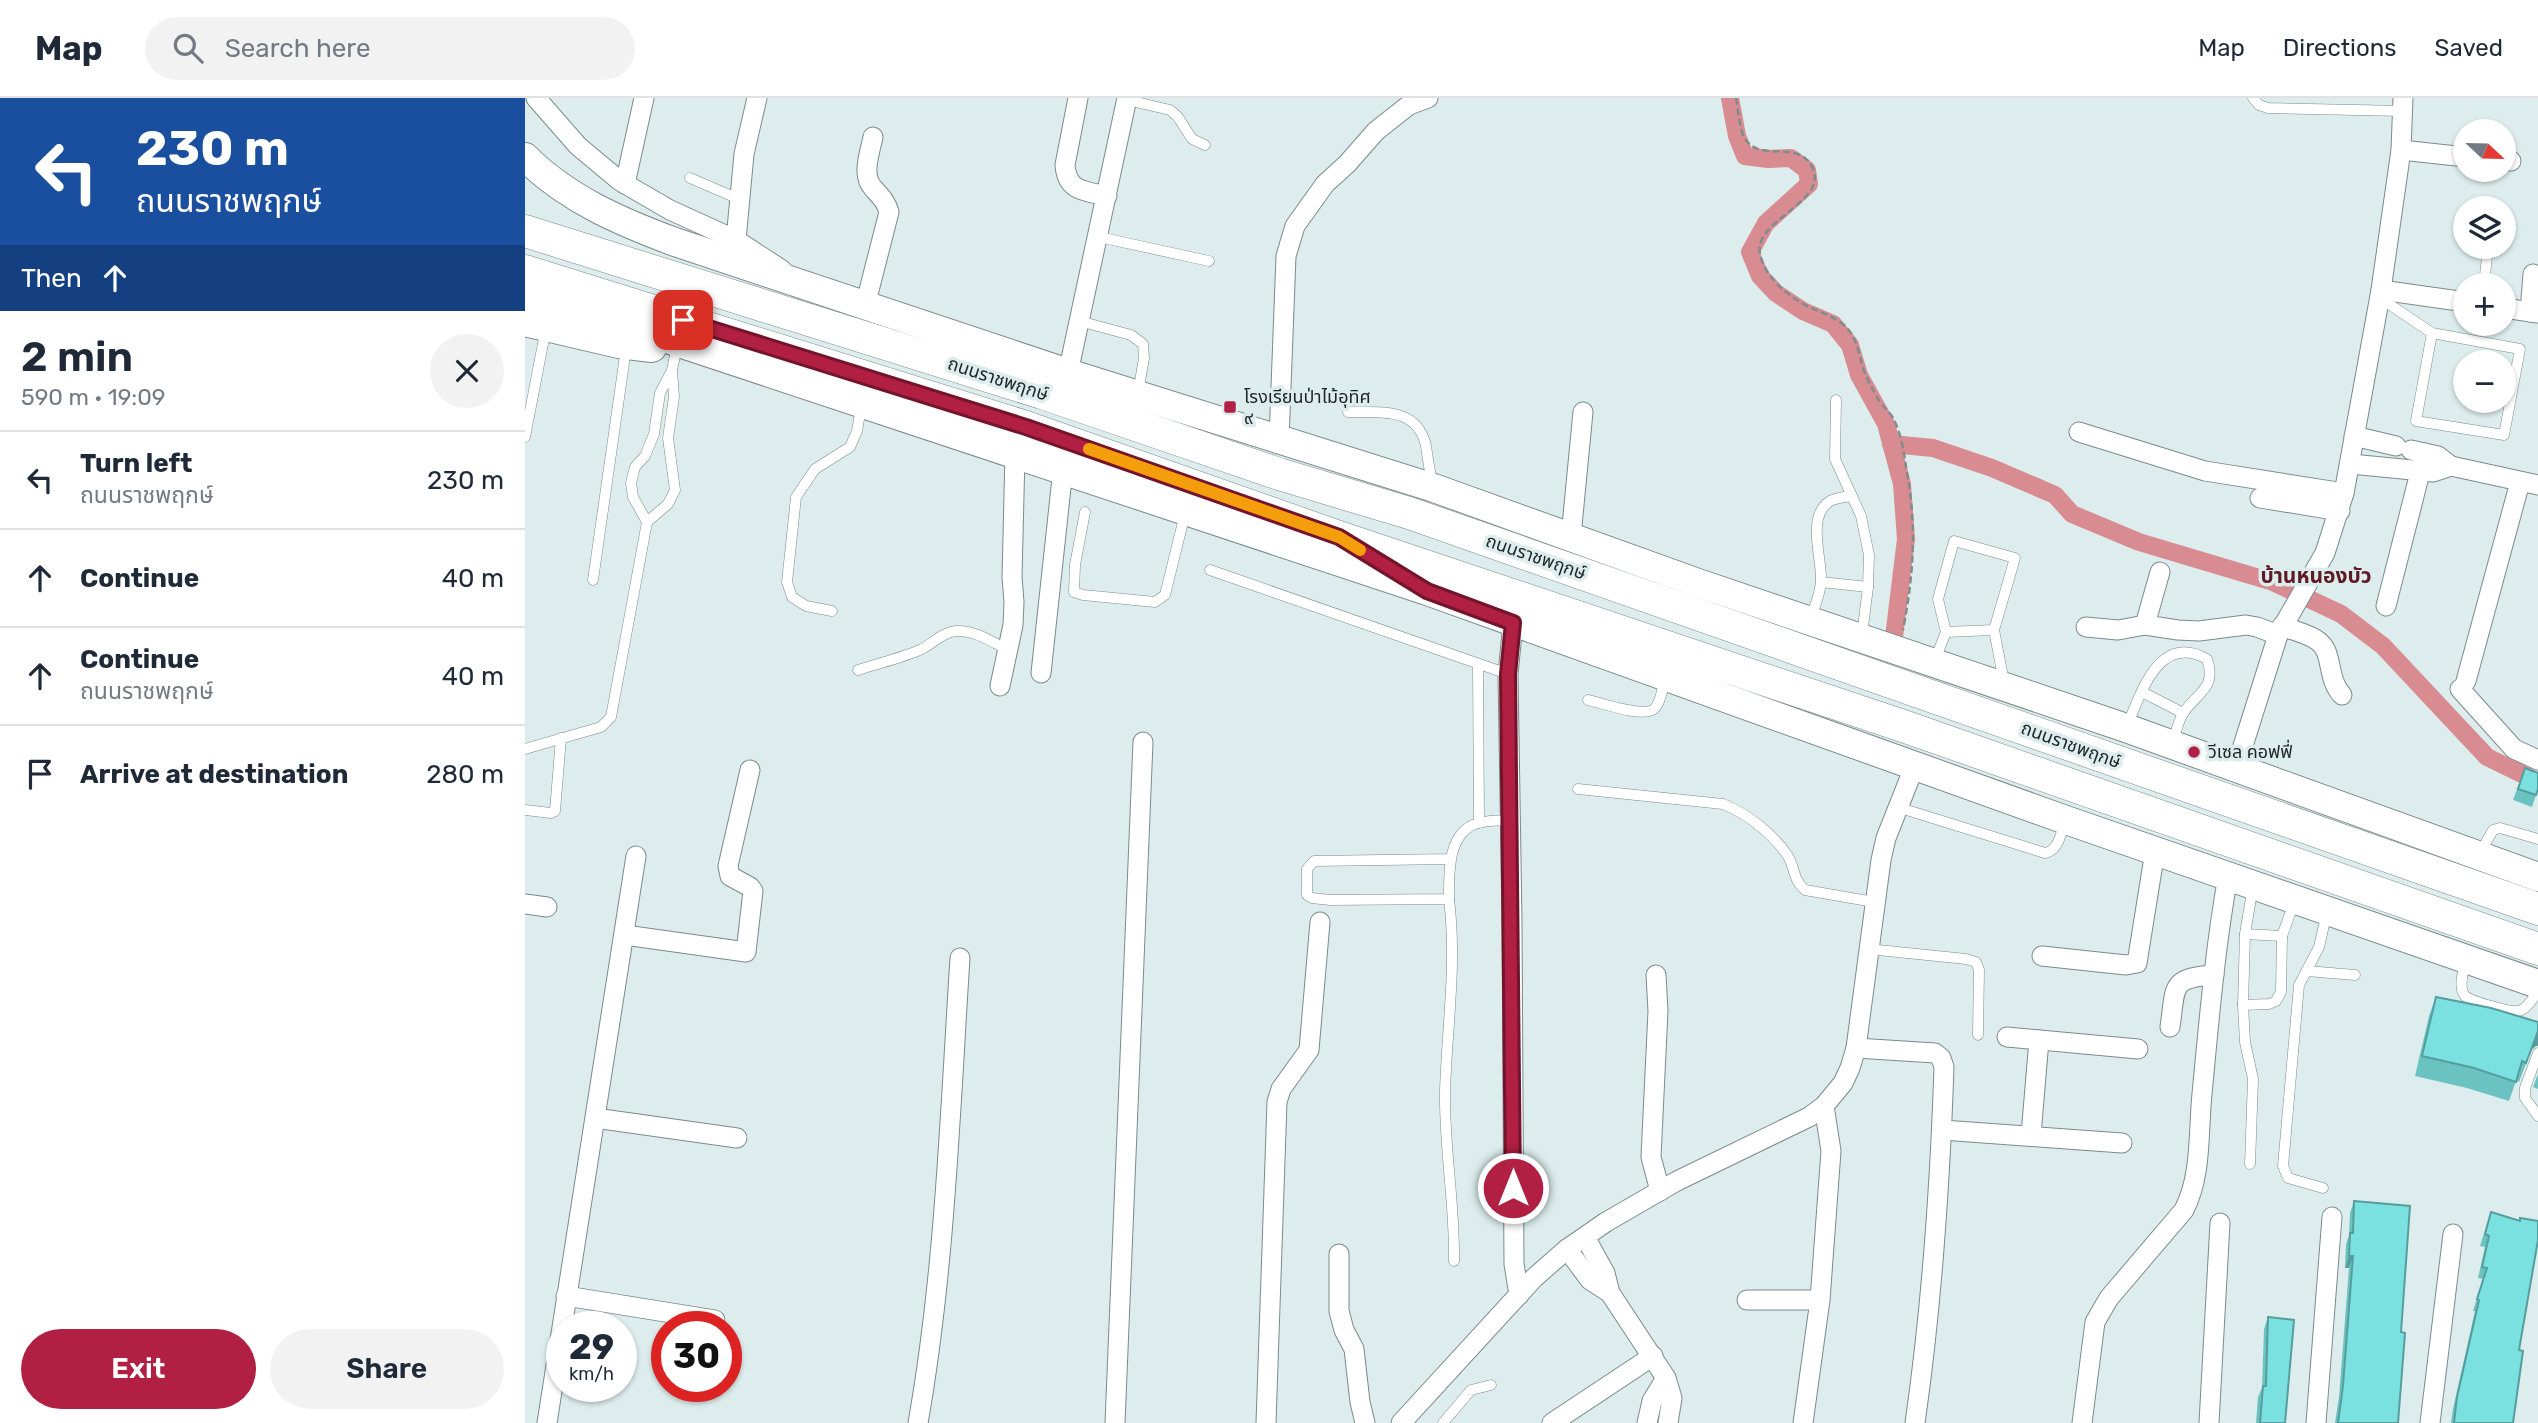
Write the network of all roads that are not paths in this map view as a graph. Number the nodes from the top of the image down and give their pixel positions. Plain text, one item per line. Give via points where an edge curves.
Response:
1 (536, 98) edge
2 (644, 98) edge
3 (757, 98) edge
4 (1078, 98) edge
5 (1428, 98) edge
6 (2253, 98) edge
7 (1127, 99) edge
8 (2403, 105) edge
9 (525, 136) edge
10 (873, 137) dead end
11 (1205, 145) dead end
12 (2401, 150) junction
13 (2453, 156) edge
14 (525, 157) edge
15 (690, 178) dead end
16 (625, 184) junction
17 (1107, 196) junction
18 (739, 199) junction
19 (585, 203) junction
20 (525, 231) edge
21 (1098, 237) junction
22 (736, 240) junction
23 (1209, 261) dead end
24 (525, 271) edge
25 (2532, 274) dead end
26 (807, 286) junction
27 (2380, 294) junction
28 (525, 295) edge
29 (2453, 301) edge
30 (865, 306) junction
31 (2516, 310) edge
32 (2534, 312) edge
33 (1079, 321) junction
34 (535, 325) edge
35 (2432, 333) junction
36 (627, 345) junction
37 (717, 356) junction
38 (674, 361) junction
39 (1068, 373) junction
40 (1138, 394) junction
41 (1836, 400) dead end
42 (861, 404) junction
43 (1348, 412) dead end
44 (1583, 412) dead end
45 (2079, 432) dead end
46 (2354, 436) junction
47 (525, 437) edge
48 (1279, 440) junction
49 (1015, 454) junction
50 (2413, 455) junction
51 (2351, 464) junction
52 (1063, 470) junction
53 (1279, 474) junction
54 (2529, 484) edge
55 (1423, 486) junction
56 (1852, 496) junction
57 (2260, 498) dead end
58 (2342, 502) junction
59 (1186, 510) junction
60 (1085, 512) dead end
61 (647, 522) junction
62 (1571, 536) junction
63 (1339, 537) junction
64 (1210, 570) dead end
65 (2160, 572) dead end
66 (593, 580) dead end
67 (1821, 582) junction
68 (1868, 587) junction
69 (1427, 591) junction
70 (2386, 606) dead end
71 (832, 611) dead end
72 (1810, 621) junction
73 (1513, 623) junction
74 (2284, 624) junction
75 (2145, 625) junction
76 (2087, 627) dead end
77 (1994, 630) junction
78 (1947, 632) junction
79 (1861, 639) junction
80 (1008, 650) junction
81 (1933, 662) junction
82 (1478, 664) junction
83 (858, 670) dead end
84 (1041, 673) dead end
85 (1508, 674) junction
86 (1666, 677) junction
87 (1000, 686) dead end
88 (2005, 687) junction
89 (2142, 692) junction
90 (2342, 695) dead end
91 (1588, 700) dead end
92 (2183, 713) junction
93 (2126, 728) junction
94 (562, 738) junction
95 (1143, 742) dead end
96 (2172, 744) junction
97 (525, 749) edge
98 (2538, 760) edge
99 (1915, 765) junction
100 (2236, 768) junction
101 (750, 770) dead end
102 (1578, 789) dead end
103 (1897, 807) junction
104 (525, 810) edge
105 (1511, 820) junction
106 (2066, 820) junction
107 (1479, 823) junction
108 (2538, 839) edge
109 (2155, 851) junction
110 (636, 856) dead end
111 (2479, 857) junction
112 (1450, 859) junction
113 (2538, 877) edge
114 (2241, 880) junction
115 (1449, 900) junction
116 (2295, 900) junction
117 (1874, 902) junction
118 (525, 904) edge
119 (547, 907) dead end
120 (2538, 909) edge
121 (2327, 911) junction
122 (1320, 922) dead end
123 (2245, 934) junction
124 (625, 935) junction
125 (2282, 936) junction
126 (1868, 949) junction
127 (2538, 949) edge
128 (2042, 956) dead end
129 (960, 958) dead end
130 (2466, 958) junction
131 (2307, 971) junction
132 (1656, 975) dead end
133 (2214, 975) junction
134 (2355, 975) dead end
135 (2538, 984) edge
136 (2538, 991) edge
137 (2243, 1005) junction
138 (2171, 1027) dead end
139 (1978, 1035) dead end
140 (2007, 1037) dead end
141 (2039, 1040) junction
142 (1856, 1048) junction
143 (2138, 1049) dead end
144 (2538, 1053) edge
145 (1824, 1106) junction
146 (2538, 1116) edge
147 (595, 1118) junction
148 (1942, 1130) junction
149 (2031, 1135) junction
150 (737, 1138) dead end
151 (2122, 1143) dead end
152 (2250, 1164) dead end
153 (2323, 1188) dead end
154 (1660, 1191) junction
155 (2332, 1217) dead end
156 (2220, 1223) dead end
157 (2453, 1234) dead end
158 (1585, 1237) junction
159 (1567, 1249) junction
160 (1339, 1254) dead end
161 (1454, 1261) dead end
162 (1610, 1293) junction
163 (1518, 1295) junction
164 (566, 1296) junction
165 (1747, 1300) dead end
166 (1820, 1300) junction
167 (659, 1311) edge
168 (1653, 1356) junction
169 (1666, 1378) junction
170 (1491, 1385) dead end
171 (547, 1423) edge
172 (919, 1423) edge
173 (1115, 1423) edge
174 (1266, 1423) edge
175 (1365, 1423) edge
176 (1401, 1423) edge
177 (1443, 1423) edge
178 (1552, 1423) edge
179 (1647, 1423) edge
180 (1668, 1423) edge
181 (1803, 1423) edge
182 (1915, 1423) edge
183 (2082, 1423) edge
184 (2209, 1423) edge
185 (2316, 1423) edge
186 (2430, 1423) edge

1 - 16 street via 578,146
2 - 16 street
3 - 18 street
4 - 17 street via 1065,176 1080,190
5 - 48 street via 1409,105 1376,131 1325,184 1295,226 1286,256
6 - 8 lane via 2268,108
7 - 11 lane via 1170,110 1192,139
7 - 17 street
8 - 12 street
9 - 19 main road
10 - 30 street via 868,179 889,212
12 - 13 street
12 - 27 street
14 - 19 main road
15 - 18 lane
16 - 22 street
17 - 21 street
18 - 22 street
19 - 26 main road via 663,238
20 - 53 main road, ถนนราชพฤกษ์ via 1042,393
21 - 23 lane
21 - 33 street
22 - 26 street
24 - 63 main road, ถนนราชพฤกษ์ via 1026,427
25 - 32 street
26 - 30 main road
27 - 29 street
27 - 35 lane
27 - 46 street
28 - 37 main road
30 - 39 main road
31 - 32 street
33 - 39 street
33 - 40 lane via 1131,335 1143,344
34 - 36 main road
34 - 47 lane
35 - 35 lane via 2521,349 2504,435 2416,421
36 - 38 main road
36 - 66 lane
37 - 38 main road
37 - 42 main road
38 - 61 lane via 668,438 675,490 668,504
38 - 61 lane via 660,393 654,434 631,483
39 - 40 main road
40 - 48 main road
41 - 56 lane via 1835,459
42 - 49 main road
42 - 71 lane via 850,447 815,469 796,497 787,582 792,597 806,606
43 - 55 lane via 1397,414 1418,426 1426,448
44 - 62 street
45 - 58 street via 2204,471
46 - 50 street
46 - 51 street
48 - 55 main road
49 - 52 main road
49 - 80 street via 1014,602
50 - 51 street
50 - 54 street via 2438,456 2451,466
50 - 70 street
51 - 58 street
52 - 59 main road
52 - 84 street
53 - 55 main road
53 - 120 main road, ถนนราชพฤกษ์ via 1544,559
54 - 98 street via 2463,685 2514,749
55 - 62 main road, ถนนราชพฤกษ์
56 - 67 lane via 1833,500 1819,519
56 - 68 lane via 1866,533
57 - 58 street
58 - 74 street via 2316,571
59 - 60 lane via 1165,595 1155,602 1074,592
59 - 69 main road
61 - 94 lane via 611,717 601,727
62 - 72 main road, ถนนราชพฤกษ์
63 - 69 main road
63 - 127 main road, ถนนราชพฤกษ์ via 1880,718
64 - 82 lane
65 - 75 street
67 - 68 lane
67 - 72 lane
68 - 79 lane
69 - 73 main road
72 - 79 main road, ถนนราชพฤกษ์
73 - 85 street
73 - 86 main road
74 - 75 street via 2199,631
74 - 90 street via 2320,642
74 - 100 street
75 - 76 street via 2118,630
77 - 78 lane
77 - 78 lane via 2015,558 1954,541 1938,599
77 - 88 lane
78 - 81 lane
79 - 81 main road, ถนนราชพฤกษ์
80 - 83 lane via 980,636 956,631 904,656
80 - 87 street
81 - 88 main road, ถนนราชพฤกษ์
82 - 85 lane
82 - 107 lane
85 - 105 street
86 - 91 lane via 1657,707 1651,711
86 - 99 main road
88 - 93 main road, ถนนราชพฤกษ์
89 - 92 lane
89 - 92 lane via 2154,667 2164,659 2174,654 2200,655 2207,659 2211,671 2209,682
89 - 93 lane
92 - 96 lane
93 - 96 main road, ถนนราชพฤกษ์
94 - 97 lane
94 - 104 lane via 555,811
95 - 173 street
96 - 100 main road, ถนนราชพฤกษ์
99 - 103 street
99 - 106 main road
100 - 111 main road, ถนนราชพฤกษ์
101 - 124 street via 728,866 730,876 753,891 746,952
102 - 117 lane via 1723,804 1740,811 1782,849 1797,883 1805,890
103 - 106 lane via 2045,853 2057,845
103 - 117 street
105 - 107 lane
105 - 163 street via 1514,1264
106 - 109 main road
107 - 112 lane via 1460,835
108 - 111 lane via 2500,828 2487,839
109 - 114 main road
109 - 128 street via 2137,963
110 - 124 street
111 - 113 main road, ถนนราชพฤกษ์
112 - 115 lane
112 - 115 lane via 1314,861 1307,869 1306,889 1312,898 1330,900
114 - 116 main road
114 - 123 lane
114 - 133 street
115 - 161 lane via 1453,944 1445,1090
116 - 121 main road
116 - 125 lane
117 - 126 street
118 - 119 street
121 - 130 main road
121 - 131 lane via 2319,947
122 - 174 street via 1309,1050 1287,1079 1277,1102
123 - 125 lane
123 - 137 lane
124 - 147 street
125 - 137 lane via 2283,974 2276,1001
126 - 139 lane via 1976,962
126 - 142 street
129 - 172 street via 940,1250
130 - 135 main road
130 - 136 lane via 2462,989 2472,1000 2520,1010
131 - 134 lane
131 - 153 lane via 2299,985 2283,1166 2288,1178
132 - 154 street via 1651,1157
133 - 138 street via 2188,977 2179,983
133 - 183 street via 2192,1195 2185,1210 2109,1298 2095,1322
137 - 152 lane via 2253,1079
140 - 141 street
141 - 143 street
141 - 149 street
142 - 145 street via 1843,1083
142 - 148 street via 1935,1053 1941,1058
144 - 146 lane via 2525,1098
145 - 154 street
145 - 166 street via 1831,1151
147 - 150 street
147 - 164 street
148 - 149 street
148 - 182 street
149 - 151 street
154 - 158 street
155 - 185 street
156 - 184 street
157 - 186 street
158 - 159 street
158 - 162 street via 1605,1273
159 - 162 street via 1590,1280
159 - 163 street
160 - 175 street via 1339,1311 1354,1349
162 - 168 street
163 - 176 street
164 - 167 street
164 - 171 street
165 - 166 street
166 - 181 street
168 - 169 street
168 - 178 street
169 - 179 street via 1652,1401
169 - 180 street via 1672,1398
170 - 177 lane via 1471,1390

